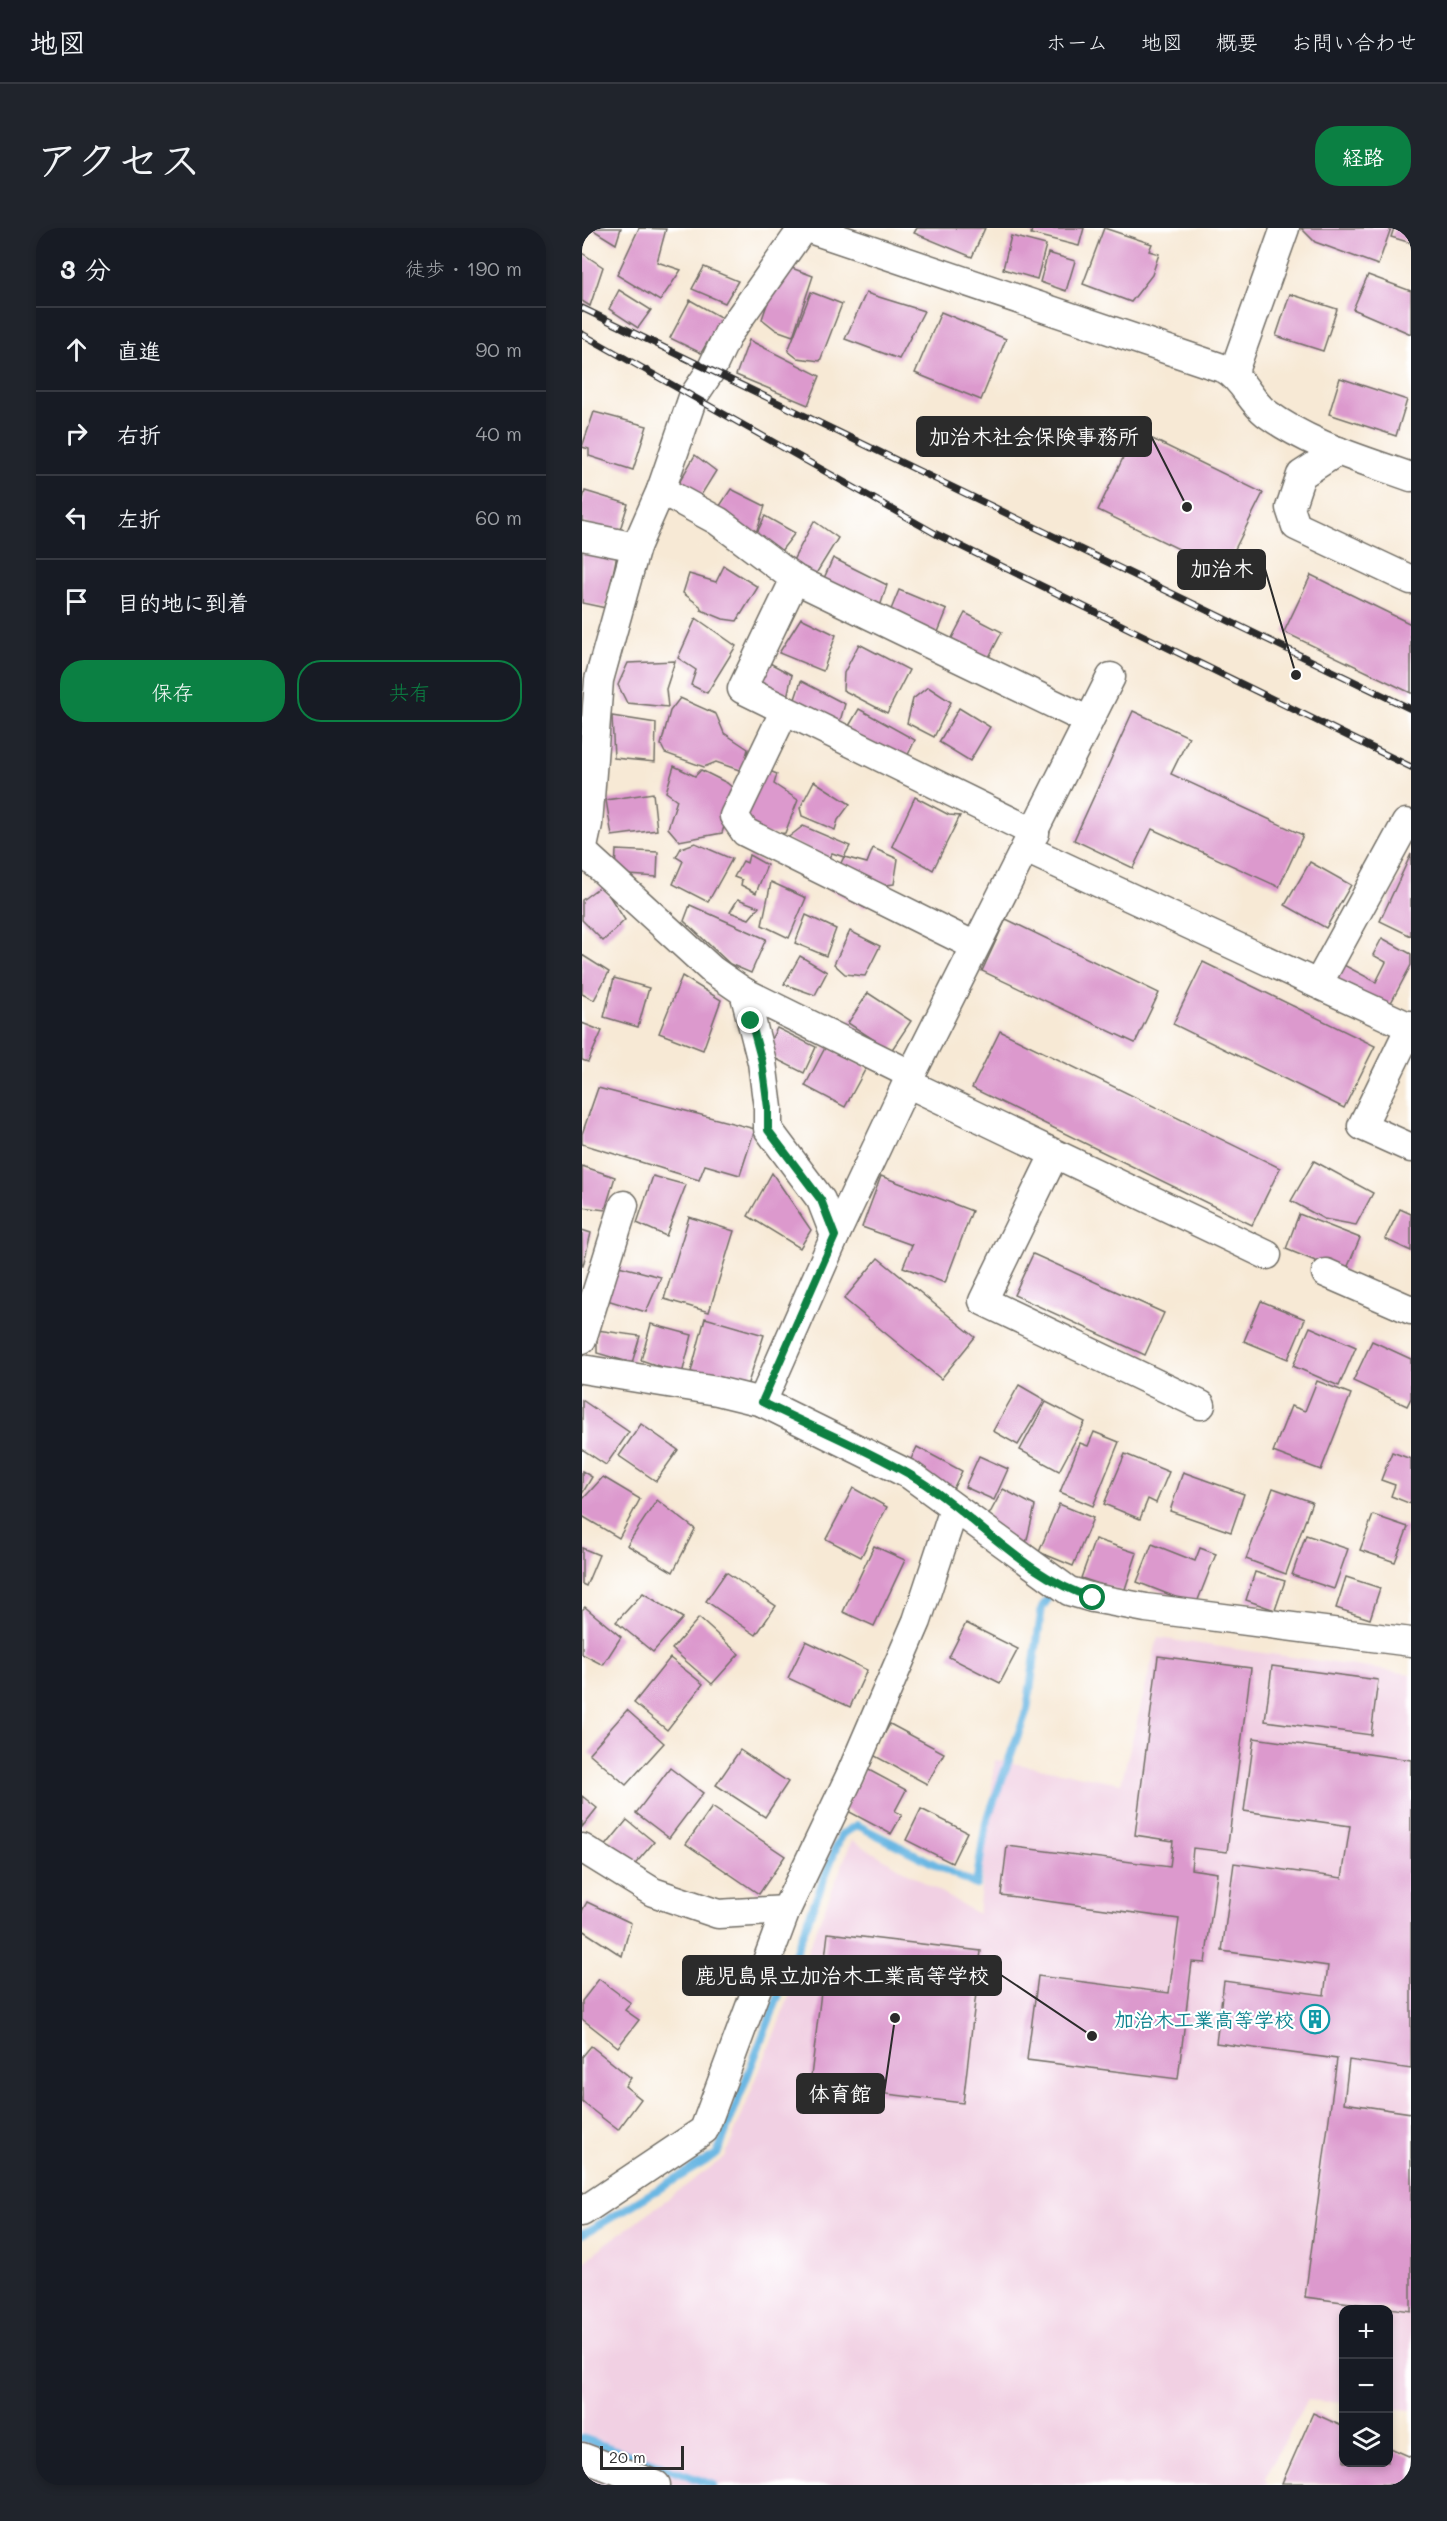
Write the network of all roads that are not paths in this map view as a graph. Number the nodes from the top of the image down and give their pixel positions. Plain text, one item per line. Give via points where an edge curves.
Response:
1 (802, 228) edge
2 (807, 228) edge
3 (1285, 228) edge
4 (1233, 374) junction
5 (1338, 451) junction
6 (1411, 477) edge
7 (661, 490) junction
8 (582, 536) edge
9 (636, 548) junction
10 (795, 579) junction
11 (1411, 580) edge
12 (1111, 677) dead end
13 (784, 712) junction
14 (1087, 720) junction
15 (1406, 824) dead end
16 (1030, 841) junction
17 (582, 851) edge
18 (975, 946) junction
19 (1318, 984) junction
20 (744, 992) junction
21 (1411, 1026) edge
22 (910, 1079) junction
23 (1411, 1148) edge
24 (1054, 1155) junction
25 (624, 1205) dead end
26 (835, 1236) junction
27 (1267, 1255) dead end
28 (1326, 1274) dead end
29 (1411, 1310) edge
30 (582, 1339) edge
31 (582, 1369) edge
32 (762, 1402) junction
33 (1201, 1405) dead end
34 (954, 1509) junction
35 (1410, 1639) edge
36 (582, 1848) edge
37 (786, 1910) junction
38 (582, 2212) edge
39 (582, 2457) edge
40 (656, 2485) edge

1 - 7 street via 728,334 693,397
2 - 4 street
3 - 4 street
4 - 5 street via 1264,412 1298,434
5 - 6 street
5 - 11 street via 1301,475 1290,508 1296,526
7 - 9 street
7 - 10 street via 718,521
8 - 9 street
9 - 17 street via 599,680 588,824
10 - 13 street via 742,689
10 - 14 street
12 - 14 street
13 - 16 street
13 - 18 street via 734,816 745,832
14 - 16 street
15 - 19 street
16 - 18 street
16 - 19 street
17 - 20 street via 712,970
18 - 22 street
19 - 21 street
20 - 22 street
20 - 26 street via 762,1062 768,1130 821,1200
21 - 23 street via 1362,1126
22 - 24 street
22 - 26 street
24 - 27 street
24 - 33 street via 983,1300
25 - 30 street
26 - 32 street
28 - 29 street
31 - 32 street
32 - 34 street via 910,1475
34 - 35 street via 1069,1591 1093,1598 1212,1617
34 - 37 street via 917,1622
36 - 37 street via 653,1892 718,1914
37 - 38 street via 704,2130
39 - 40 street

